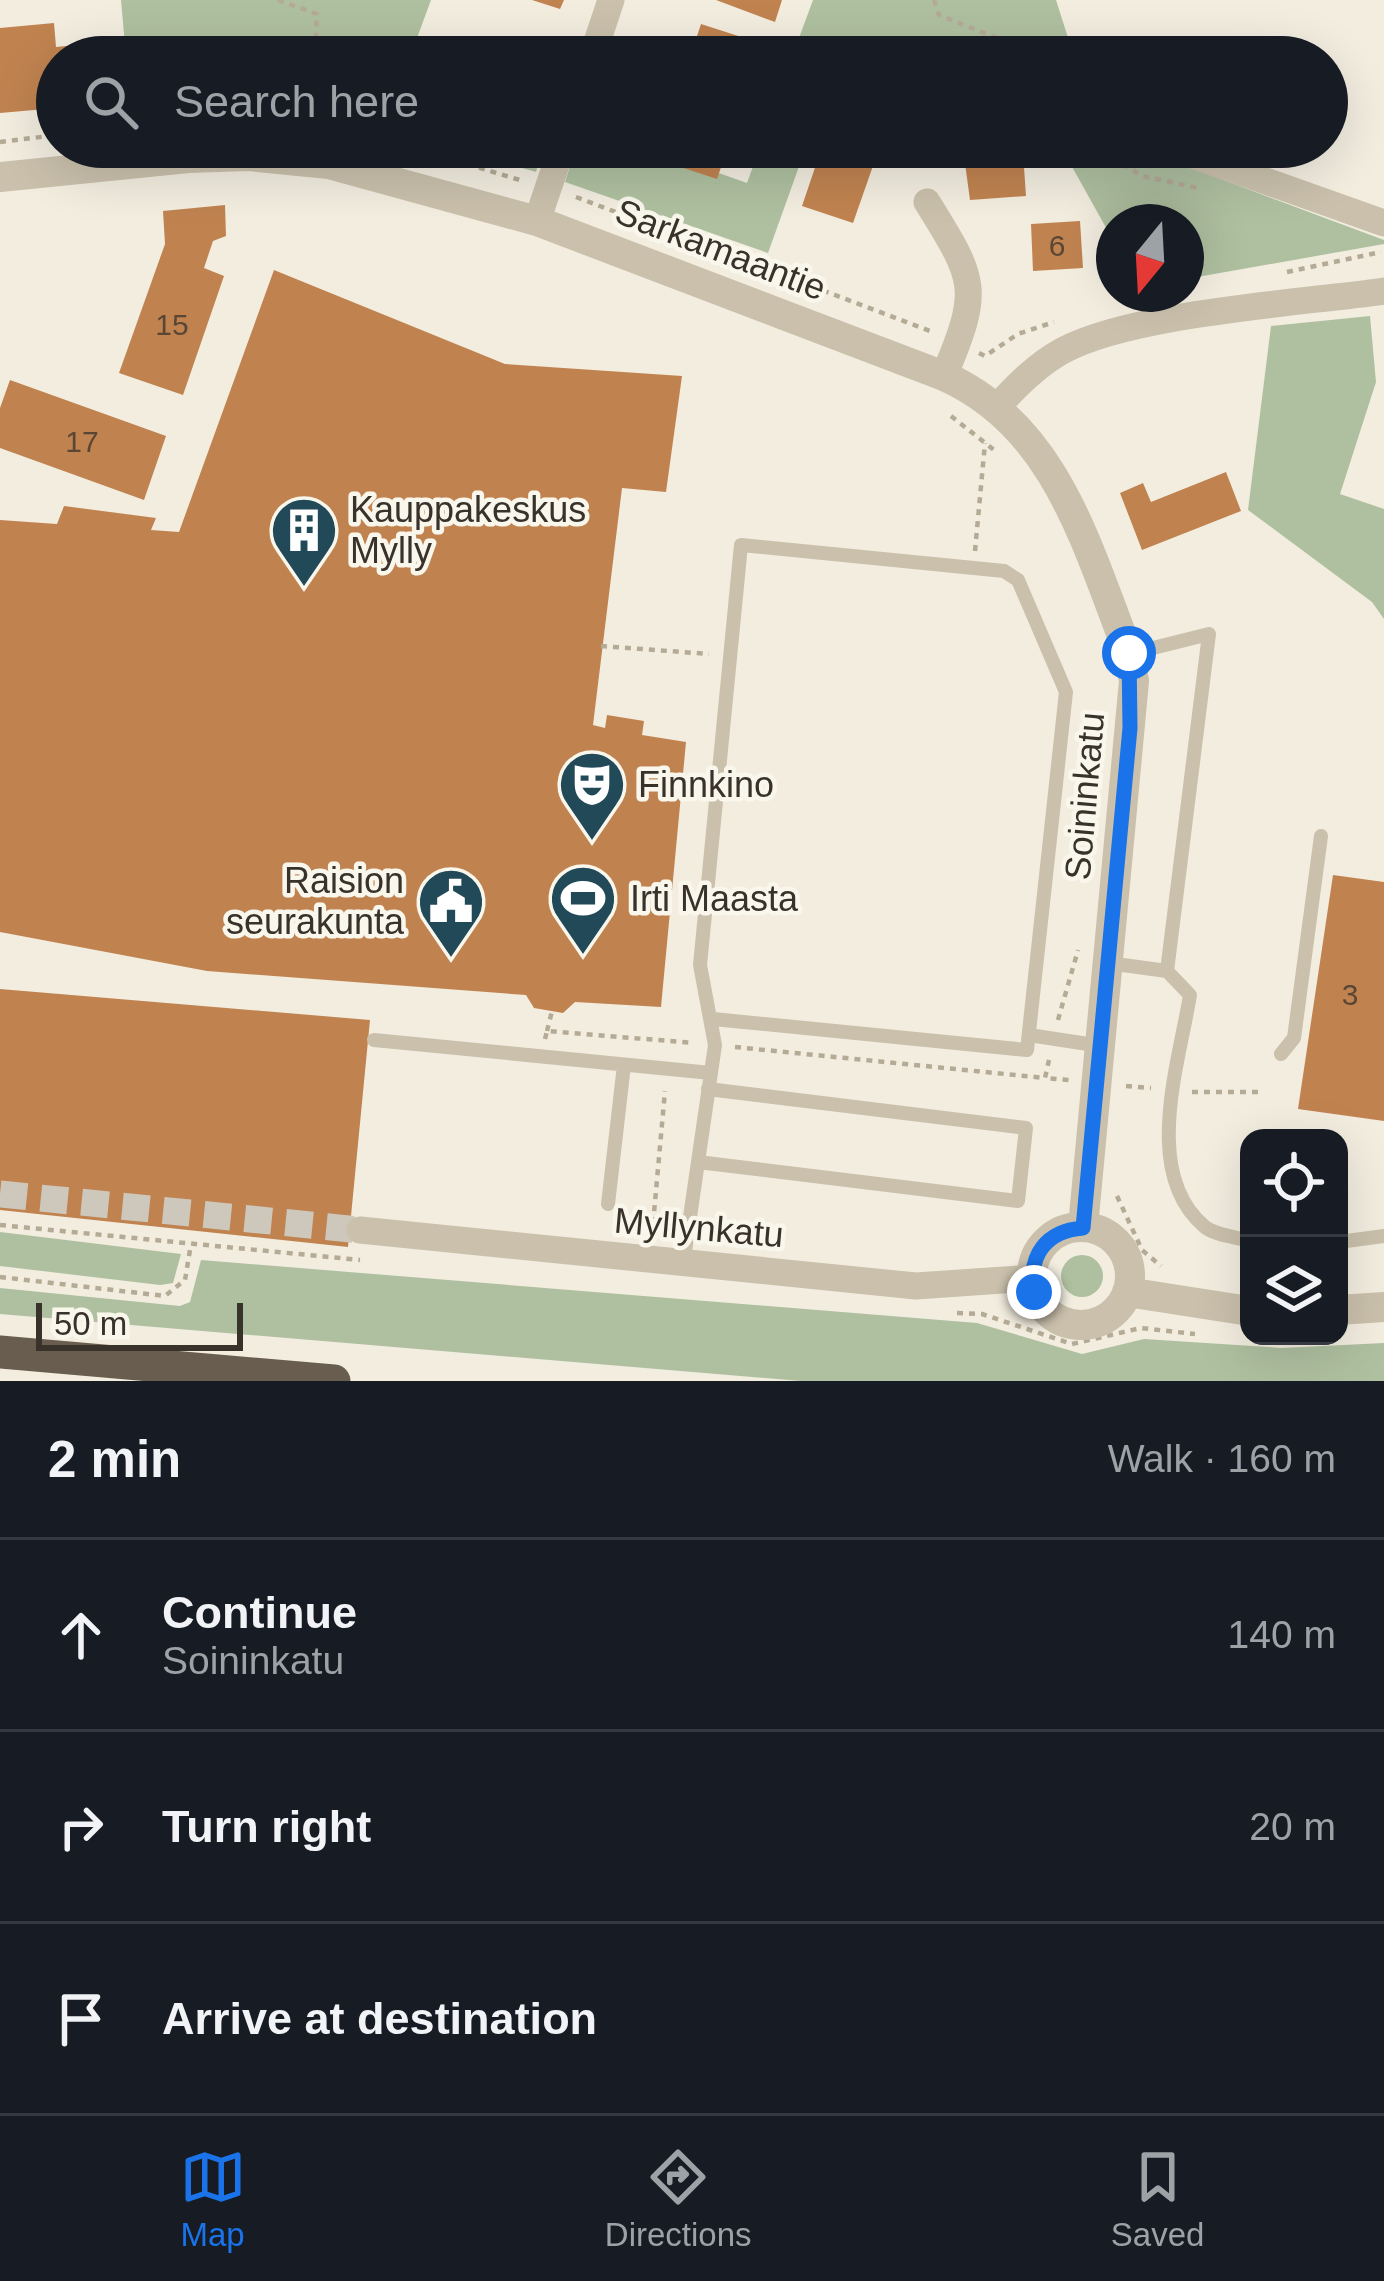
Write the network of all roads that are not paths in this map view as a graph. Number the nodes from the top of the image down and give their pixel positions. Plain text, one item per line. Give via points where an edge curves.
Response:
1 (611, 0) edge
2 (599, 36) edge
3 (89, 168) edge
4 (342, 168) edge
5 (555, 168) edge
6 (1228, 168) edge
7 (0, 177) edge
8 (927, 202) dead end
9 (537, 221) junction
10 (1384, 223) edge
11 (1384, 291) edge
12 (939, 391) junction
13 (998, 406) junction
14 (1129, 653) junction
15 (1322, 836) dead end
16 (1108, 963) junction
17 (1167, 971) junction
18 (713, 1019) junction
19 (1028, 1035) junction
20 (374, 1040) dead end
21 (1101, 1046) junction
22 (1281, 1054) dead end
23 (624, 1065) junction
24 (709, 1081) junction
25 (698, 1162) junction
26 (608, 1204) dead end
27 (1083, 1228) junction
28 (360, 1230) tunnel mouth
29 (1384, 1236) edge
30 (1240, 1238) edge
31 (1348, 1241) edge
32 (683, 1265) junction
33 (1032, 1277) junction
34 (1127, 1292) junction
35 (1384, 1307) edge
36 (1348, 1309) edge
37 (1240, 1310) edge
38 (0, 1352) edge
39 (334, 1381) edge

1 - 2 street
3 - 7 street, Sarkamaantie
4 - 9 street, Sarkamaantie
5 - 9 street
6 - 10 street
8 - 12 street via 972,292
9 - 12 street, Sarkamaantie
11 - 13 street via 1106,335 1062,351
12 - 13 street, Sarkamaantie
13 - 14 street, Soininkatu via 1064,491
14 - 16 street, Soininkatu
14 - 17 lane via 1208,634
15 - 22 lane via 1294,1038
16 - 17 lane
16 - 21 street, Soininkatu
17 - 30 lane via 1190,994 1168,1142 1175,1187 1206,1228
18 - 19 lane via 1027,1050
18 - 19 lane via 700,965 741,545 1004,571 1018,580 1066,692
18 - 24 lane
19 - 21 lane
20 - 23 lane
21 - 27 street, Soininkatu
23 - 24 lane
23 - 26 lane
24 - 25 lane
24 - 25 lane via 1026,1127 1018,1201
25 - 32 lane
27 - 33 street via 1052,1236
27 - 34 street via 1121,1249
28 - 32 street, Myllynkatu
29 - 31 lane
32 - 33 street, Myllynkatu via 916,1286
33 - 34 street via 1040,1305 1076,1325 1108,1317
34 - 37 street
35 - 36 street
38 - 39 highway

